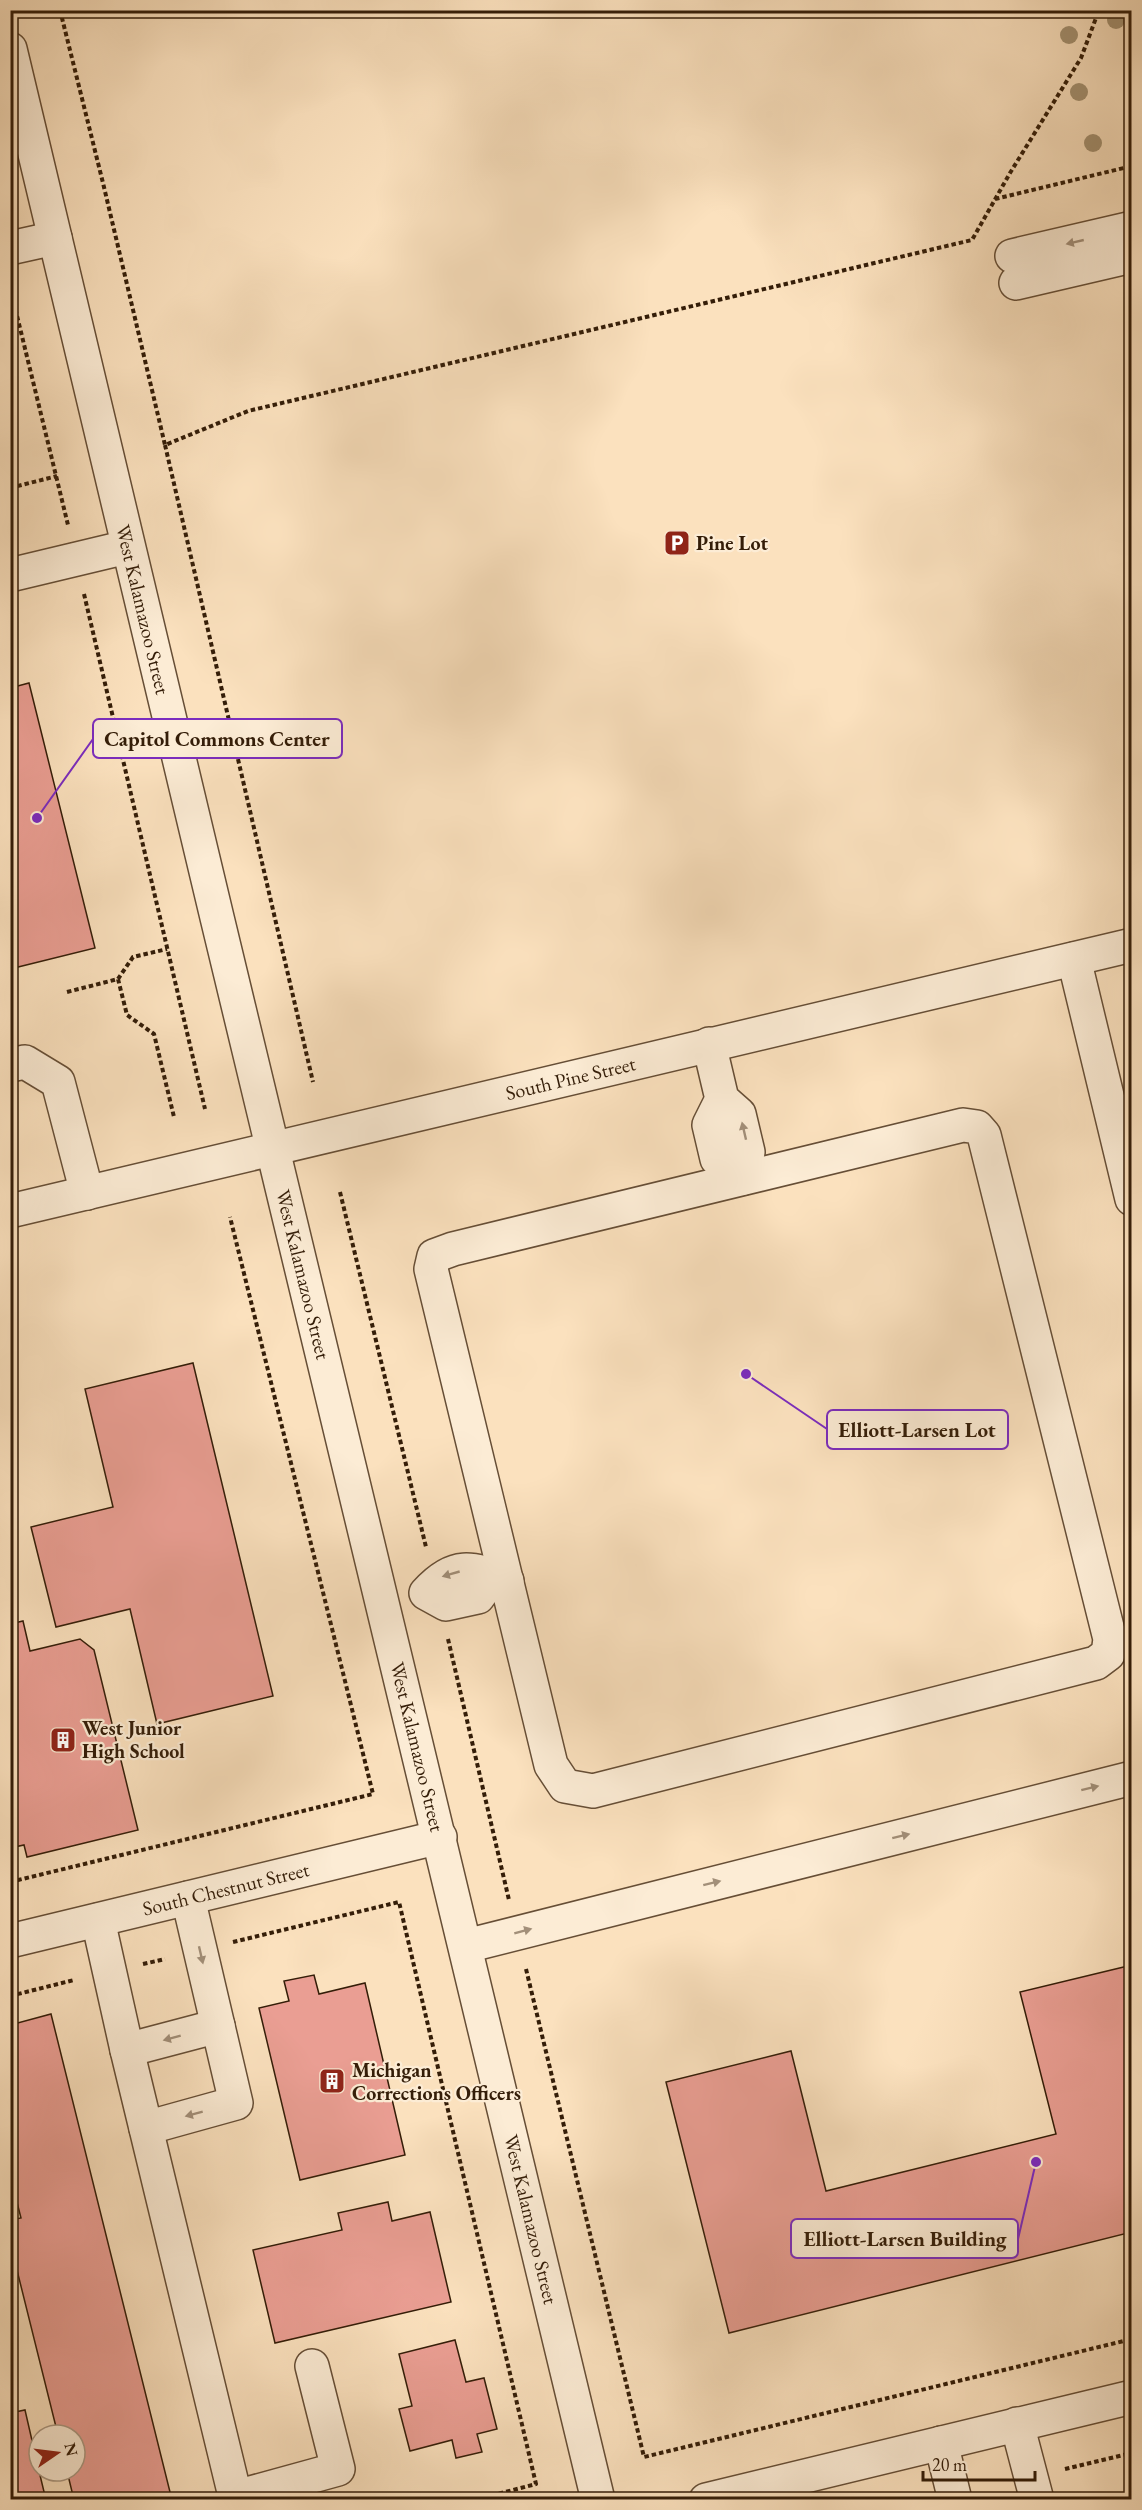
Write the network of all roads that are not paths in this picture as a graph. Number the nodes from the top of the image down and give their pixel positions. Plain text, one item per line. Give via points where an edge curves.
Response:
1 (10, 49) edge
2 (1131, 228) edge
3 (55, 238) junction
4 (10, 248) edge
5 (1131, 256) edge
6 (127, 547) junction
7 (10, 575) edge
8 (1131, 945) edge
9 (1074, 959) junction
10 (709, 1044) junction
11 (10, 1065) edge
12 (273, 1147) junction
13 (742, 1178) junction
14 (87, 1193) junction
15 (1131, 1199) edge
16 (10, 1211) edge
17 (501, 1578) junction
18 (383, 1602) junction
19 (1131, 1778) edge
20 (441, 1837) junction
21 (188, 1898) junction
22 (98, 1920) junction
23 (10, 1941) edge
24 (466, 1946) junction
25 (218, 2026) junction
26 (127, 2050) junction
27 (146, 2127) junction
28 (312, 2366) dead end
29 (1131, 2397) edge
30 (1017, 2424) junction
31 (941, 2443) junction
32 (236, 2498) edge
33 (598, 2499) edge
34 (706, 2499) edge
35 (955, 2499) edge
36 (1037, 2499) edge

1 - 3 street, West Kalamazoo Street
2 -> 5 street via 1014,270
3 - 4 street
3 - 6 street, West Kalamazoo Street
6 - 7 street
6 - 12 street, West Kalamazoo Street
8 - 9 street, South Pine Street
9 - 10 street, South Pine Street
9 - 15 street
10 - 12 street, South Pine Street
10 - 13 street via 722,1099 709,1125 717,1159
11 - 14 street via 25,1062 58,1082
12 - 14 street, South Pine Street
12 - 18 street, West Kalamazoo Street
13 - 17 street via 434,1256 431,1269
13 - 17 street via 963,1125 977,1127 984,1135 1110,1639 1108,1654 1096,1663 593,1791 565,1786 551,1765
14 - 16 street, South Pine Street
17 - 18 street via 470,1568 442,1576 434,1592
18 - 20 street, West Kalamazoo Street
24 -> 19 street
20 - 21 street, South Chestnut Street
20 - 24 street, West Kalamazoo Street
21 - 22 street, South Chestnut Street
21 -> 25 street
22 - 23 street, South Chestnut Street
22 - 26 street
24 - 33 street, West Kalamazoo Street
25 -> 26 street
25 -> 27 street via 236,2103
26 - 27 street
27 - 32 street
28 - 32 street via 338,2469
29 - 30 street
30 - 31 street
30 - 36 street
31 - 34 street
31 - 35 street

